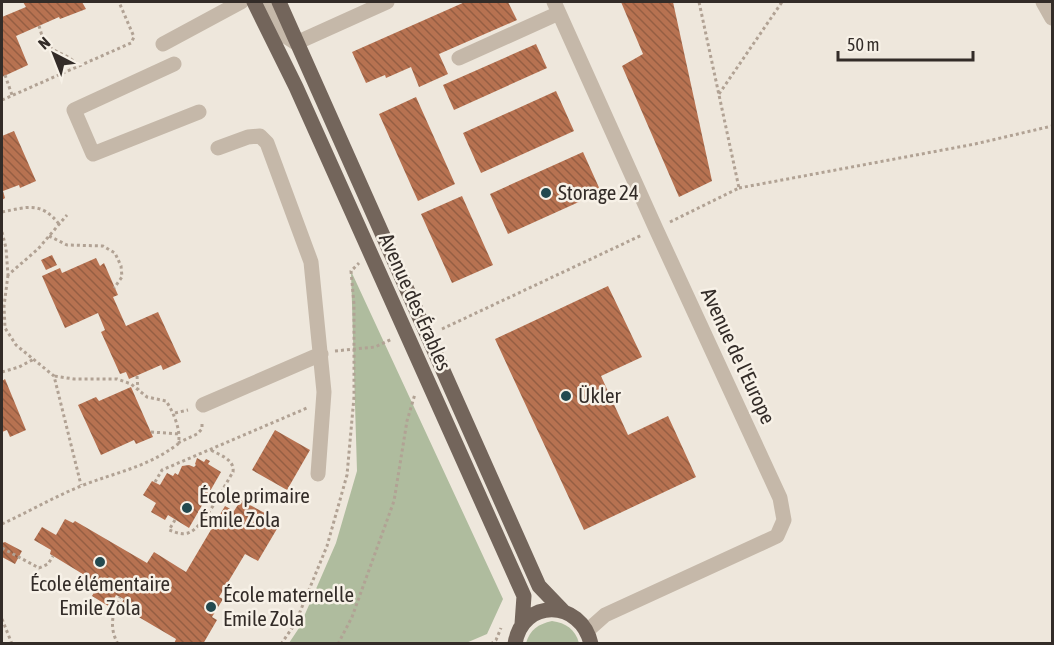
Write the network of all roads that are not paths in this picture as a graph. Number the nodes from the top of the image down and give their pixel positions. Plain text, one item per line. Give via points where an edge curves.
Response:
1 (241, 2) edge
2 (254, 2) edge
3 (267, 2) edge
4 (279, 2) edge
5 (387, 2) edge
6 (1043, 2) edge
7 (557, 7) edge
8 (1053, 18) edge
9 (296, 43) junction
10 (164, 44) dead end
11 (459, 58) dead end
12 (174, 64) dead end
13 (199, 112) dead end
14 (218, 148) dead end
15 (321, 354) junction
16 (203, 405) road end
17 (318, 474) dead end
18 (563, 611) junction
19 (522, 624) junction
20 (589, 637) edge
21 (514, 643) edge

1 - 10 street
2 - 19 main road, Avenue des Érables via 296,87 524,596
3 - 9 street via 282,34
4 - 9 main road, Avenue des Érables
5 - 9 street
6 - 8 street
7 - 11 street
7 - 20 street, Avenue de l'Europe via 780,498 784,520 777,536 605,615
9 - 18 main road, Avenue des Érables via 539,586
12 - 13 street via 74,110 93,154
14 - 15 street via 248,137 260,136 267,143 311,262
15 - 16 street
15 - 17 street via 323,408
18 - 19 main road via 541,611
18 - 20 main road, Avenue des Érables via 581,622
19 - 21 main road

